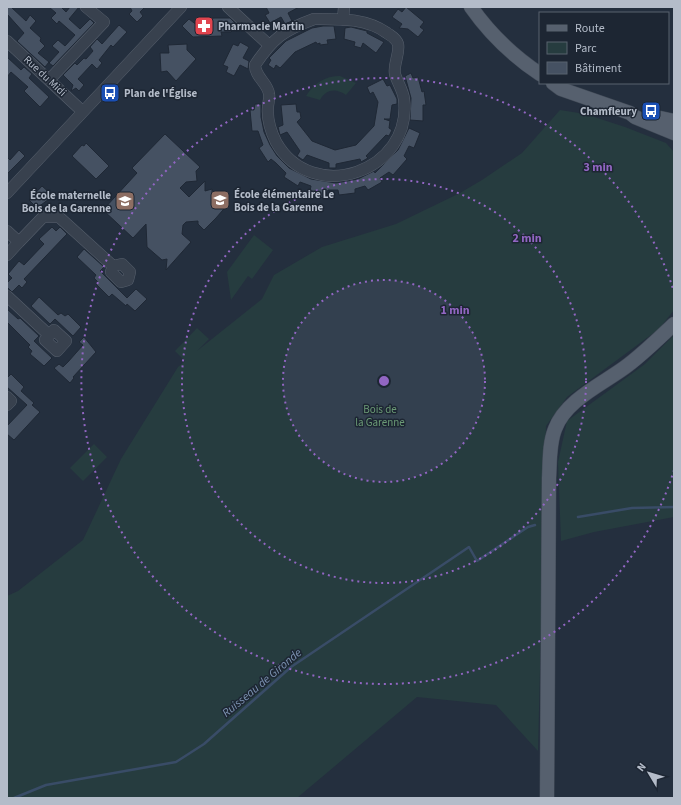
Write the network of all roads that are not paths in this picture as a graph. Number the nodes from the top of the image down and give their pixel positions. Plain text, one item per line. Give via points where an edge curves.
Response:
1 (86, 7) edge
2 (181, 7) edge
3 (228, 7) edge
4 (344, 7) edge
5 (471, 7) edge
6 (343, 20) junction
7 (7, 41) edge
8 (268, 45) junction
9 (539, 73) edge
10 (49, 80) junction
11 (554, 84) edge
12 (82, 112) junction
13 (630, 113) junction
14 (674, 121) edge
15 (674, 133) edge
16 (7, 193) edge
17 (7, 231) edge
18 (19, 242) junction
19 (7, 255) edge
20 (113, 266) dead end
21 (7, 296) edge
22 (674, 324) edge
23 (49, 335) dead end
24 (7, 397) edge
25 (7, 405) edge
26 (547, 798) edge

1 - 10 street via 104,22
2 - 12 street
3 - 8 street
4 - 6 street
5 - 9 main road via 514,56
6 - 8 street via 314,19 280,35
6 - 8 street via 368,23 395,38 398,45 395,73 404,100 401,129 386,154 362,171 342,176 319,174 296,164 283,151 276,141 269,120 268,89 255,69
7 - 10 street, Rue du Midi
10 - 12 street, Rue du Midi
11 - 13 main road via 561,89
12 - 16 street
13 - 14 main road
13 - 15 main road
17 - 18 street
18 - 19 street
18 - 20 street via 44,217 59,216
21 - 23 street
22 - 26 main road via 630,363 573,404 555,428 549,478
24 - 25 street via 11,401

